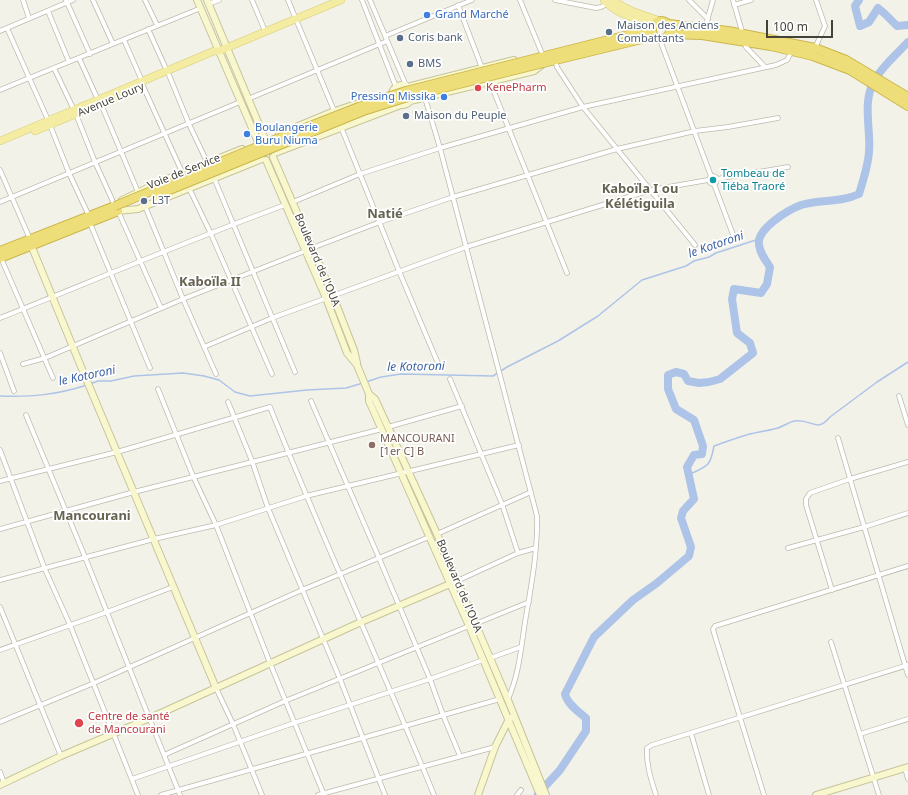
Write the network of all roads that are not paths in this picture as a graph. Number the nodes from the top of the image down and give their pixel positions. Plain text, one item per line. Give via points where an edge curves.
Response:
1 (23, 0) edge
2 (74, 0) edge
3 (93, 0) edge
4 (145, 0) edge
5 (197, 0) edge
6 (219, 0) edge
7 (252, 0) edge
8 (288, 0) edge
9 (341, 0) edge
10 (362, 0) edge
11 (370, 0) edge
12 (472, 0) edge
13 (520, 0) edge
14 (555, 0) edge
15 (689, 0) edge
16 (713, 0) edge
17 (751, 0) edge
18 (816, 0) edge
19 (67, 1) edge
20 (608, 1) edge
21 (207, 2) edge
22 (734, 2) edge
23 (458, 6) junction
24 (201, 8) junction
25 (48, 11) junction
26 (29, 18) junction
27 (296, 19) junction
28 (708, 19) junction
29 (669, 24) junction
30 (157, 25) junction
31 (7, 28) junction
32 (705, 28) junction
33 (148, 29) junction
34 (656, 30) junction
35 (0, 31) edge
36 (265, 31) junction
37 (670, 34) junction
38 (385, 36) junction
39 (743, 38) junction
40 (124, 40) junction
41 (387, 41) junction
42 (113, 44) junction
43 (380, 44) junction
44 (226, 48) junction
45 (815, 48) junction
46 (792, 50) junction
47 (219, 51) junction
48 (90, 54) junction
49 (79, 58) junction
50 (543, 59) junction
51 (555, 60) junction
52 (68, 62) junction
53 (765, 67) junction
54 (54, 68) junction
55 (482, 68) junction
56 (318, 70) junction
57 (168, 73) junction
58 (867, 76) junction
59 (30, 78) junction
60 (490, 82) junction
61 (143, 83) junction
62 (880, 84) junction
63 (408, 86) junction
64 (678, 86) junction
65 (0, 90) edge
66 (394, 90) junction
67 (908, 97) edge
68 (425, 98) junction
69 (248, 99) junction
70 (410, 101) junction
71 (99, 102) junction
72 (240, 102) junction
73 (401, 105) junction
74 (908, 106) edge
75 (583, 107) junction
76 (334, 111) junction
77 (75, 112) junction
78 (778, 118) dead end
79 (49, 123) junction
80 (189, 124) junction
81 (341, 127) junction
82 (508, 128) junction
83 (695, 131) junction
84 (164, 134) junction
85 (266, 139) junction
86 (0, 141) edge
87 (257, 143) junction
88 (0, 146) edge
89 (440, 148) junction
90 (617, 149) junction
91 (121, 152) junction
92 (274, 155) junction
93 (264, 159) junction
94 (95, 162) junction
95 (207, 162) junction
96 (788, 167) dead end
97 (0, 170) edge
98 (182, 172) junction
99 (69, 173) junction
100 (360, 174) junction
101 (528, 175) junction
102 (214, 178) junction
103 (710, 178) junction
104 (717, 179) junction
105 (714, 184) junction
106 (189, 188) junction
107 (651, 190) junction
108 (138, 192) junction
109 (453, 197) junction
110 (11, 198) junction
111 (0, 202) edge
112 (293, 202) junction
113 (285, 205) junction
114 (144, 206) junction
115 (116, 209) junction
116 (90, 220) junction
117 (380, 222) junction
118 (546, 222) junction
119 (233, 224) junction
120 (211, 234) junction
121 (735, 240) dead end
122 (30, 242) junction
123 (695, 246) dead end
124 (466, 247) junction
125 (312, 248) junction
126 (305, 251) junction
127 (164, 252) junction
128 (0, 256) edge
129 (140, 262) junction
130 (252, 271) junction
131 (399, 271) junction
132 (567, 273) dead end
133 (112, 274) junction
134 (230, 280) junction
135 (52, 296) junction
136 (333, 296) junction
137 (326, 298) junction
138 (183, 299) junction
139 (161, 308) junction
140 (23, 309) junction
141 (0, 318) edge
142 (272, 318) junction
143 (131, 320) junction
144 (250, 327) junction
145 (73, 346) junction
146 (204, 347) junction
147 (0, 353) edge
148 (44, 358) junction
149 (437, 361) dead end
150 (22, 364) dead end
151 (357, 364) junction
152 (150, 368) dead end
153 (295, 372) dead end
154 (216, 374) dead end
155 (272, 374) dead end
156 (53, 378) dead end
157 (450, 379) dead end
158 (158, 389) dead end
159 (14, 391) dead end
160 (899, 396) dead end
161 (311, 401) dead end
162 (228, 402) dead end
163 (462, 406) junction
164 (26, 415) dead end
165 (234, 417) junction
166 (908, 425) edge
167 (385, 428) junction
168 (176, 434) junction
169 (838, 438) dead end
170 (328, 442) junction
171 (519, 445) junction
172 (0, 450) edge
173 (117, 452) junction
174 (288, 452) junction
175 (481, 454) junction
176 (252, 461) junction
177 (908, 462) edge
178 (48, 469) junction
179 (408, 470) junction
180 (401, 473) junction
181 (194, 476) junction
182 (10, 478) junction
183 (850, 479) junction
184 (0, 481) edge
185 (347, 486) junction
186 (134, 492) junction
187 (531, 492) junction
188 (306, 496) junction
189 (502, 504) junction
190 (268, 508) junction
191 (66, 511) junction
192 (908, 513) edge
193 (26, 522) junction
194 (216, 525) junction
195 (864, 527) junction
196 (0, 529) edge
197 (437, 534) junction
198 (429, 537) junction
199 (154, 539) junction
200 (817, 541) junction
201 (536, 548) junction
202 (788, 548) dead end
203 (518, 553) junction
204 (85, 557) junction
205 (379, 558) junction
206 (908, 566) edge
207 (44, 567) junction
208 (340, 574) junction
209 (879, 574) junction
210 (0, 580) edge
211 (457, 581) junction
212 (450, 584) junction
213 (174, 587) junction
214 (302, 590) junction
215 (832, 590) junction
216 (529, 602) junction
217 (399, 606) junction
218 (0, 607) edge
219 (107, 612) junction
220 (250, 612) junction
221 (361, 622) junction
222 (70, 625) junction
223 (472, 625) junction
224 (196, 637) junction
225 (323, 639) junction
226 (831, 642) dead end
227 (14, 644) junction
228 (416, 647) junction
229 (521, 648) junction
230 (0, 650) edge
231 (490, 658) junction
232 (483, 660) junction
233 (270, 663) junction
234 (379, 663) junction
235 (907, 665) edge
236 (129, 667) junction
237 (908, 674) edge
238 (340, 679) junction
239 (430, 679) junction
240 (94, 683) junction
241 (843, 684) junction
242 (216, 688) junction
243 (390, 692) junction
244 (500, 699) junction
245 (508, 700) junction
246 (285, 701) junction
247 (350, 704) junction
248 (39, 705) junction
249 (442, 715) junction
250 (740, 717) junction
251 (150, 718) junction
252 (512, 718) junction
253 (908, 719) edge
254 (0, 722) edge
255 (294, 723) junction
256 (233, 724) junction
257 (406, 726) junction
258 (114, 734) junction
259 (691, 734) junction
260 (860, 734) junction
261 (363, 737) junction
262 (240, 742) junction
263 (495, 747) junction
264 (307, 754) junction
265 (164, 755) junction
266 (61, 756) junction
267 (460, 756) junction
268 (422, 766) junction
269 (169, 767) junction
270 (906, 768) edge
271 (251, 770) junction
272 (0, 772) edge
273 (378, 778) junction
274 (874, 778) junction
275 (908, 779) edge
276 (132, 780) junction
277 (2, 784) edge
278 (538, 784) junction
279 (178, 790) junction
280 (521, 790) dead end
281 (324, 794) edge
282 (138, 795) edge
283 (161, 795) edge
284 (180, 795) edge
285 (262, 795) edge
286 (318, 795) edge
287 (385, 795) edge
288 (434, 795) edge
289 (478, 795) edge
290 (517, 795) edge
291 (540, 795) edge
292 (546, 795) edge
293 (656, 795) edge
294 (709, 795) edge
295 (764, 795) edge
296 (816, 795) edge
297 (879, 795) edge

1 - 26 street
2 - 19 street
3 - 42 street
4 - 30 street
5 - 24 main road
6 - 21 street
7 - 36 street
8 - 27 street
9 - 27 main road, Avenue Loury
10 - 43 street
11 - 38 street
12 - 23 street
13 - 50 street
14 - 20 street via 596,8
15 - 28 street
16 - 28 street
17 - 22 street
18 - 45 street via 825,23
19 - 25 street
19 - 48 street
20 - 34 main road via 633,11
21 - 44 main road
22 - 39 street
23 - 38 street
23 - 55 street
24 - 30 street
24 - 47 main road
25 - 26 street
25 - 52 street
26 - 31 street
27 - 36 main road, Avenue Loury
27 - 56 street
28 - 32 street
29 - 32 highway
29 - 34 highway via 665,22
29 - 37 highway
30 - 33 street
31 - 35 street
31 - 59 street
32 - 39 highway
33 - 40 street
33 - 57 street
34 - 37 highway via 665,39
34 - 50 highway
34 - 51 highway
34 - 64 street
36 - 44 main road, Avenue Loury
37 - 39 highway
38 - 41 street
39 - 45 highway
39 - 46 highway
39 - 53 street via 746,47
40 - 42 street
40 - 61 street
41 - 43 street
41 - 63 street via 404,83
42 - 48 street
43 - 56 street
43 - 66 street
44 - 47 main road, Avenue Loury
44 - 69 main road
45 - 58 highway via 846,60
46 - 53 street via 787,60
46 - 58 highway
47 - 57 main road, Avenue Loury
47 - 72 main road
48 - 49 street
49 - 52 street
49 - 71 street
50 - 51 highway
50 - 55 main road via 535,55
50 - 60 main road via 534,71
50 - 115 highway, bridge via 406,91 369,103 264,144
51 - 75 street
52 - 54 street
53 - 64 street
54 - 59 street
54 - 77 street
55 - 63 main road
56 - 69 street
56 - 76 street
57 - 61 main road, Avenue Loury
57 - 80 street
58 - 62 highway
59 - 65 street
59 - 79 street
60 - 68 main road
60 - 82 street
61 - 71 main road, Avenue Loury
61 - 84 street
62 - 67 highway
62 - 74 highway
63 - 66 main road via 402,85
63 - 70 main road via 412,95
64 - 75 street
64 - 83 street
66 - 73 main road via 392,96 395,102
66 - 76 main road
68 - 70 main road
68 - 89 street
69 - 85 main road
70 - 73 main road
71 - 77 main road, Avenue Loury
71 - 91 street
72 - 80 street
72 - 87 main road
73 - 81 main road
75 - 82 street
75 - 90 street
76 - 81 street
76 - 85 main road
77 - 79 main road, Avenue Loury
77 - 94 street
78 - 83 street
79 - 86 main road, Avenue Loury
79 - 88 main road, Avenue Loury
79 - 99 street
80 - 84 street
80 - 95 street
81 - 92 main road
81 - 100 street
82 - 89 street
82 - 101 street
83 - 90 street
83 - 103 street
84 - 91 street
84 - 98 street
85 - 87 main road
85 - 92 main road via 275,145
87 - 93 main road via 255,152
87 - 95 main road, Voie de Service
89 - 100 street
89 - 109 street
90 - 101 street
90 - 107 street
91 - 94 street
91 - 108 street
92 - 93 main road
92 - 112 main road, Boulevard de l'OUA
93 - 102 main road, Voie de Service
93 - 113 main road
94 - 99 street
94 - 115 street
95 - 98 main road, Voie de Service
96 - 104 street
97 - 110 street
98 - 108 main road, Voie de Service
99 - 110 street
99 - 116 street
100 - 112 street
100 - 117 street
101 - 109 street
101 - 118 street
102 - 106 main road, Voie de Service
102 - 119 street
103 - 104 street via 714,176
103 - 105 street via 710,184
103 - 107 street
104 - 105 street
105 - 121 street
106 - 114 main road, Voie de Service
106 - 120 street
107 - 118 street
107 - 123 street
108 - 115 main road, Voie de Service via 123,199
109 - 117 street
109 - 124 street
110 - 111 street
110 - 122 street
112 - 125 main road, Boulevard de l'OUA
113 - 119 street
113 - 126 main road
114 - 115 main road, Voie de Service via 138,209
114 - 127 street
115 - 116 highway
115 - 129 street
116 - 122 highway
116 - 133 street
117 - 125 street
117 - 131 street
118 - 124 street
118 - 132 street
119 - 120 street
119 - 130 street
120 - 127 street
120 - 134 street
122 - 128 highway
122 - 135 main road
124 - 131 street
124 - 171 street
125 - 136 main road, Boulevard de l'OUA
126 - 130 street
126 - 137 main road
127 - 129 street
127 - 138 street
128 - 140 street
129 - 133 street
129 - 139 street
130 - 134 street
130 - 142 street
131 - 136 street
131 - 149 street
133 - 135 street
133 - 143 street
134 - 138 street
134 - 144 street
135 - 140 street
135 - 145 main road
136 - 137 street
136 - 151 main road, Boulevard de l'OUA
137 - 142 street
137 - 151 main road via 347,353
138 - 139 street
138 - 146 street
139 - 143 street
140 - 141 street
140 - 148 street
142 - 144 street
142 - 153 street
143 - 145 street
143 - 152 street
144 - 146 street
144 - 155 street
145 - 148 street
145 - 173 main road
146 - 154 street
147 - 159 street
148 - 150 street
148 - 156 street
151 - 167 main road, Boulevard de l'OUA via 366,388 375,400
157 - 163 street
158 - 168 street
160 - 166 street
161 - 170 street
162 - 165 street
163 - 167 street
163 - 175 street
164 - 178 street
165 - 168 street
165 - 174 street via 270,407
165 - 176 street
167 - 170 street
167 - 179 main road, Boulevard de l'OUA
167 - 180 main road
168 - 173 street
168 - 181 street
169 - 183 street
170 - 174 street
170 - 185 street
171 - 175 street
171 - 187 street
172 - 182 street
173 - 178 street
173 - 186 main road
174 - 176 street
174 - 188 street
175 - 179 street
175 - 189 street
176 - 181 street
176 - 190 street
177 - 183 street
178 - 182 street
178 - 191 street
179 - 180 street
179 - 197 main road, Boulevard de l'OUA
180 - 185 street
180 - 198 main road
181 - 186 street
181 - 194 street
182 - 184 street
182 - 193 street
183 - 195 street
183 - 200 street via 810,493 806,499
185 - 188 street
185 - 205 street
186 - 191 street
186 - 199 main road
187 - 189 street
187 - 201 street via 537,516
188 - 190 street
188 - 208 street
189 - 197 street
189 - 203 street
190 - 194 street
190 - 214 street
191 - 193 street
191 - 204 street
192 - 195 street
193 - 196 street
193 - 207 street
194 - 199 street
194 - 220 street
195 - 200 street
195 - 209 street
197 - 211 main road, Boulevard de l'OUA
198 - 205 street
198 - 212 main road
199 - 204 street
199 - 213 main road
200 - 202 street
200 - 215 street
201 - 203 street
201 - 216 street
203 - 211 street
204 - 207 street
204 - 219 street
205 - 208 street
205 - 217 street
206 - 209 street
207 - 210 street
207 - 222 street
208 - 214 street
208 - 221 street
209 - 215 street
209 - 235 street
211 - 212 main road
211 - 223 main road, Boulevard de l'OUA
212 - 217 main road
212 - 223 main road
213 - 219 street
213 - 224 main road
214 - 220 street
214 - 225 street
215 - 250 street via 715,626 714,633
216 - 223 street
216 - 229 street
217 - 221 main road
217 - 228 street
218 - 227 street
219 - 222 street
219 - 236 street
220 - 224 street
220 - 233 street
221 - 225 main road
221 - 234 street
222 - 227 street
222 - 240 street
223 - 228 street
223 - 231 main road, Boulevard de l'OUA
223 - 232 main road
224 - 236 street
224 - 242 main road
225 - 233 main road
225 - 238 street
226 - 241 street
227 - 230 street
227 - 248 street
228 - 234 street
228 - 239 street
229 - 231 street
229 - 245 street via 516,680
231 - 245 main road, Boulevard de l'OUA
232 - 239 street
232 - 244 main road
233 - 242 main road
233 - 246 street
234 - 238 street
234 - 243 street
235 - 237 street
235 - 241 street
236 - 240 street
236 - 251 street
238 - 246 street
238 - 247 street
239 - 243 street
239 - 249 street
240 - 248 street
240 - 258 street
241 - 250 street
241 - 260 street
242 - 251 main road
242 - 256 street
243 - 247 street
243 - 257 street
244 - 249 street
244 - 252 main road
245 - 252 main road, Boulevard de l'OUA
246 - 255 street
246 - 256 street
247 - 255 street
247 - 261 street
248 - 254 street
248 - 266 street
249 - 257 street
249 - 267 street
250 - 259 street
250 - 295 street
251 - 258 main road
251 - 265 street
252 - 263 main road
252 - 278 main road
253 - 260 street
255 - 262 street
255 - 264 street
256 - 262 street
256 - 265 street
257 - 261 street
257 - 268 street
258 - 266 main road
258 - 276 street
259 - 293 street via 652,744 647,748 648,770
259 - 294 street
260 - 274 street
261 - 264 street
261 - 273 street
262 - 269 street
262 - 271 street
263 - 267 street
263 - 289 main road
264 - 271 street
264 - 281 street
265 - 269 street
266 - 277 main road
267 - 268 street
268 - 273 street
268 - 288 street
269 - 276 street
269 - 279 street
270 - 274 main road
270 - 275 street
271 - 279 street
271 - 285 street
272 - 277 street
273 - 281 street
273 - 287 street
274 - 296 main road
274 - 297 street
276 - 282 street
278 - 291 main road
278 - 292 main road
279 - 283 street
279 - 284 street
280 - 290 street
281 - 286 street

